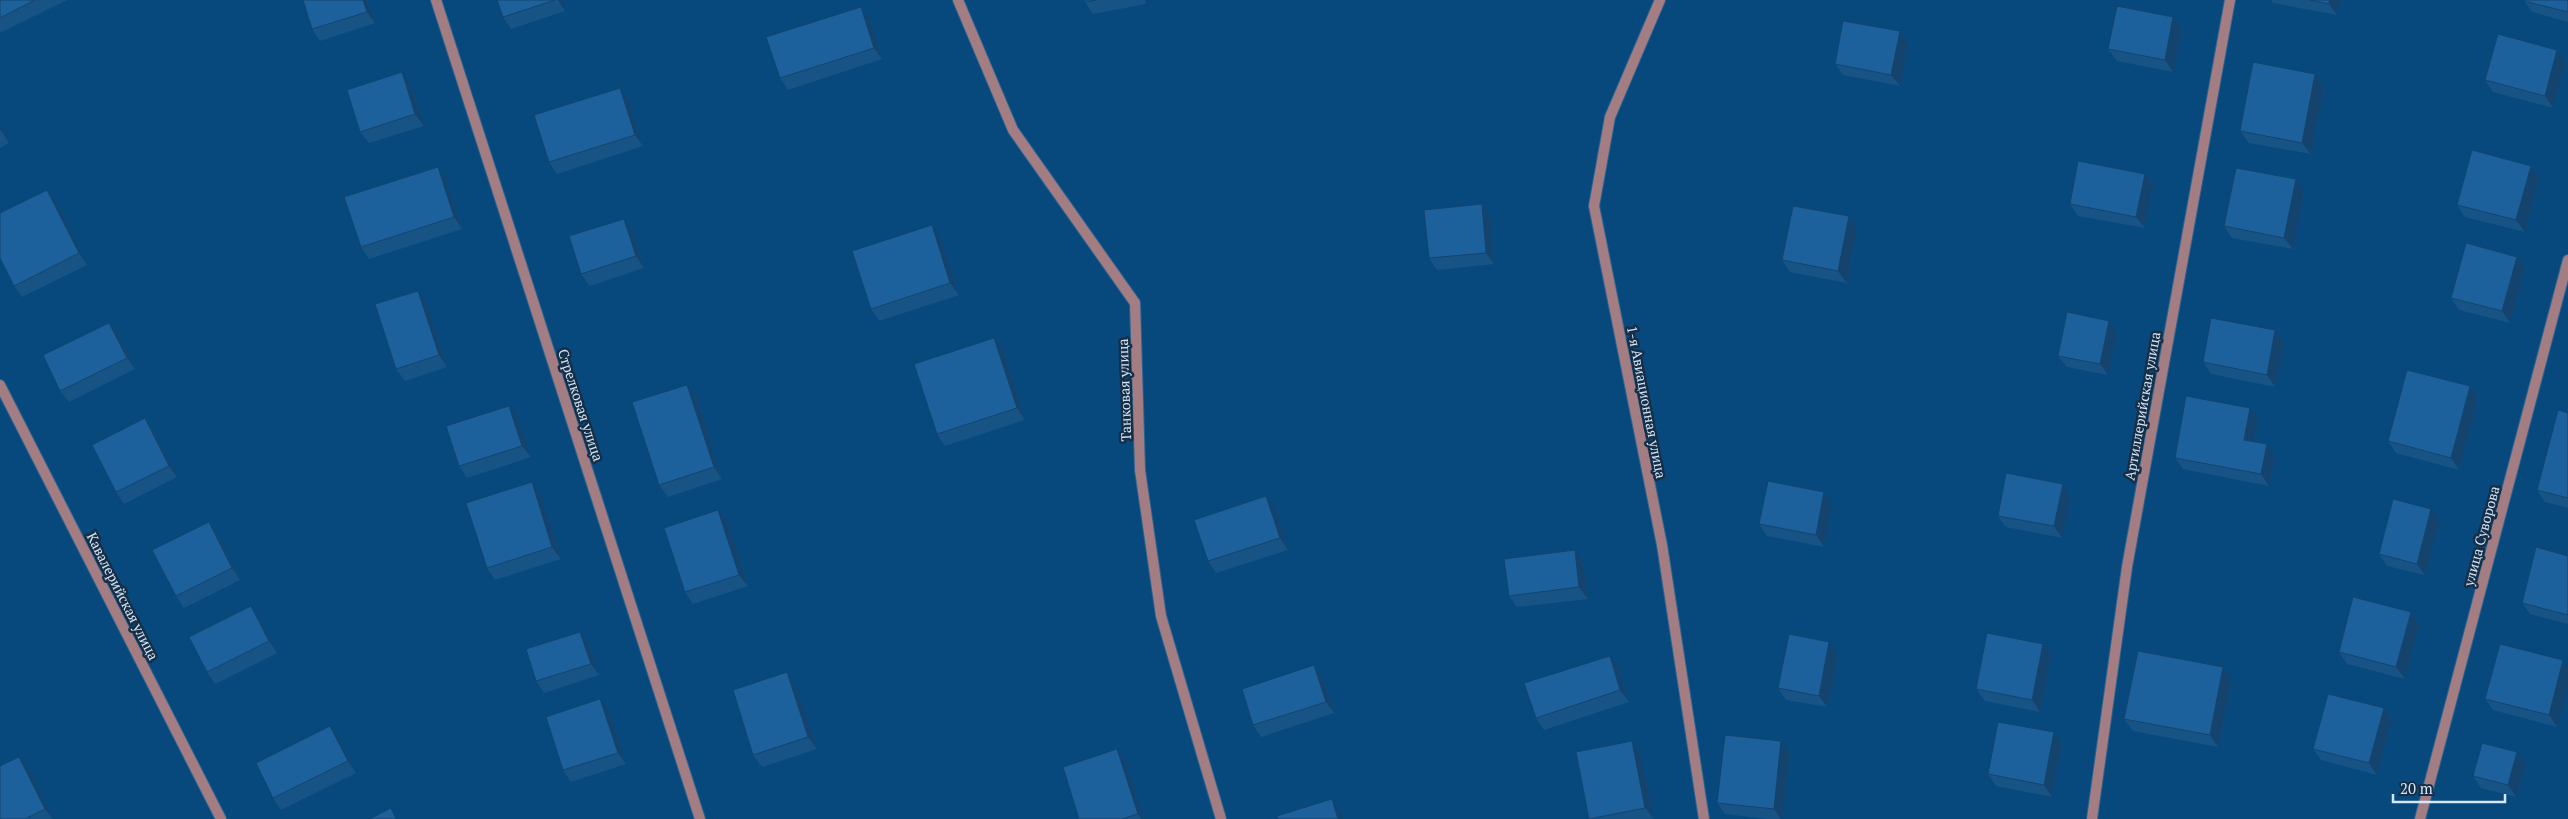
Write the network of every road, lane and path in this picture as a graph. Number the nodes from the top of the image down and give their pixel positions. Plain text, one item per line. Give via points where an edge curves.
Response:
1 (436, 0) edge
2 (958, 0) edge
3 (1660, 0) edge
4 (2230, 0) edge
5 (2568, 260) edge
6 (0, 385) edge
7 (221, 819) edge
8 (700, 819) edge
9 (1222, 819) edge
10 (1704, 819) edge
11 (2092, 819) edge
12 (2420, 819) edge

1 - 8 street, Стрелковая улица
2 - 9 street, Танковая улица via 1013,130 1136,303 1140,470 1161,616
3 - 10 street, 1-я Авиационная улица via 1610,117 1594,206 1662,546
4 - 11 street, Артиллерийская улица via 2127,566
5 - 12 street, улица Суворова
6 - 7 street, Кавалерийская улица

